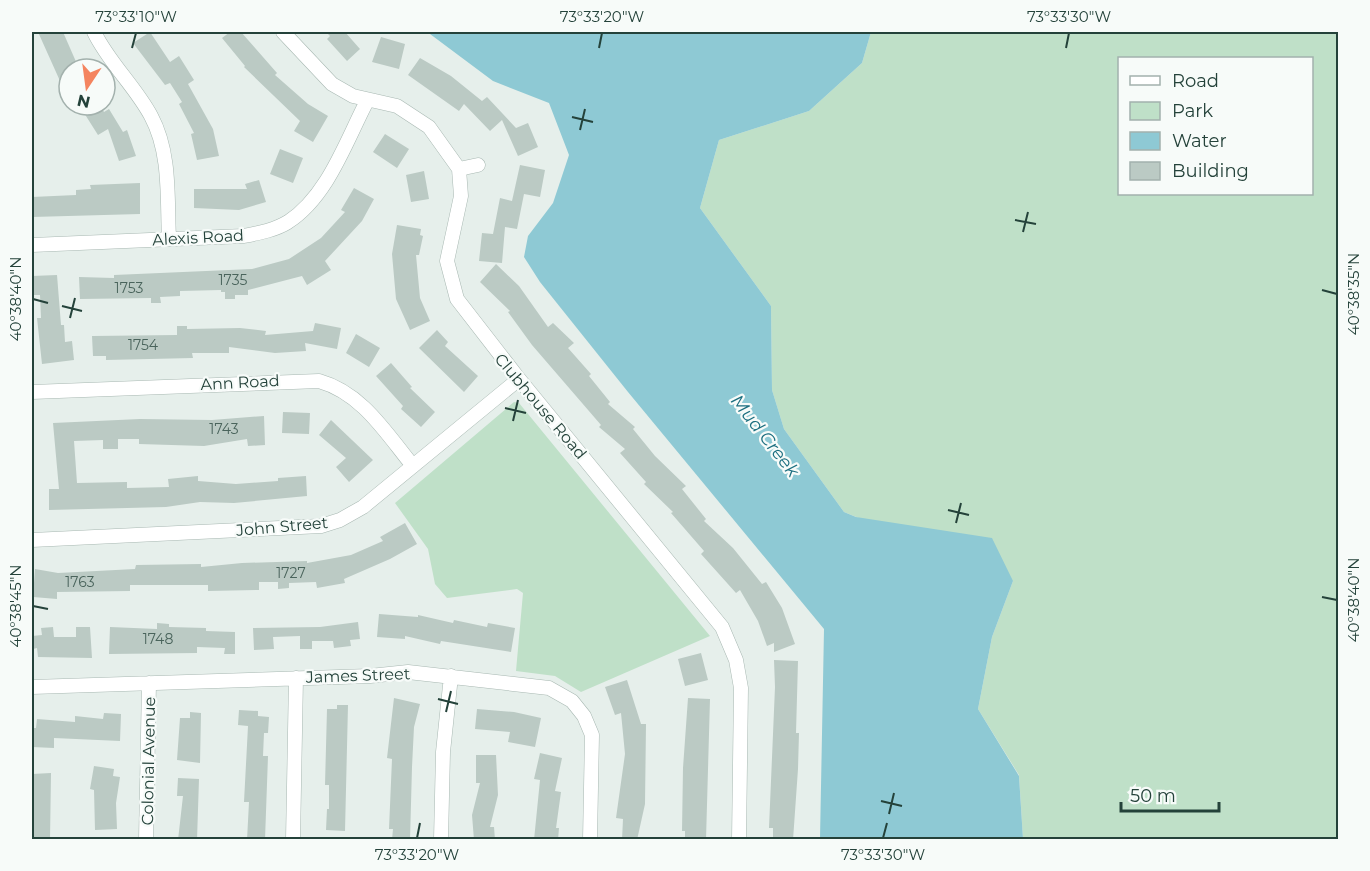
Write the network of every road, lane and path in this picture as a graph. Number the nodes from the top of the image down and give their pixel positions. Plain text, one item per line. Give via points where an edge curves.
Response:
1 (94, 32) edge
2 (283, 32) edge
3 (367, 101) junction
4 (478, 165) dead end
5 (459, 169) junction
6 (169, 239) junction
7 (32, 245) edge
8 (519, 379) junction
9 (32, 392) edge
10 (413, 466) junction
11 (32, 540) edge
12 (452, 676) junction
13 (296, 678) junction
14 (149, 683) junction
15 (32, 687) edge
16 (146, 840) edge
17 (293, 840) edge
18 (441, 840) edge
19 (590, 840) edge
20 (739, 840) edge

1 - 6 street via 114,66 144,103 160,136
2 - 3 street via 332,84
3 - 5 street via 397,106 418,118
3 - 6 street, Alexis Road via 318,194 287,223 244,236
4 - 5 street
5 - 8 street, Clubhouse Road via 461,196 447,261 451,281 466,314
6 - 7 street, Alexis Road
8 - 10 street, John Street
8 - 20 street, Clubhouse Road via 722,627 736,660 741,688
9 - 10 street, Ann Road via 319,381 338,386 358,400
10 - 11 street, John Street via 363,507 321,526
12 - 13 street, James Street via 402,672
12 - 18 street via 443,752
12 - 19 street, James Street via 549,688 572,700 592,735
13 - 14 street, James Street
13 - 17 street
14 - 15 street, James Street
14 - 16 street, Colonial Avenue

